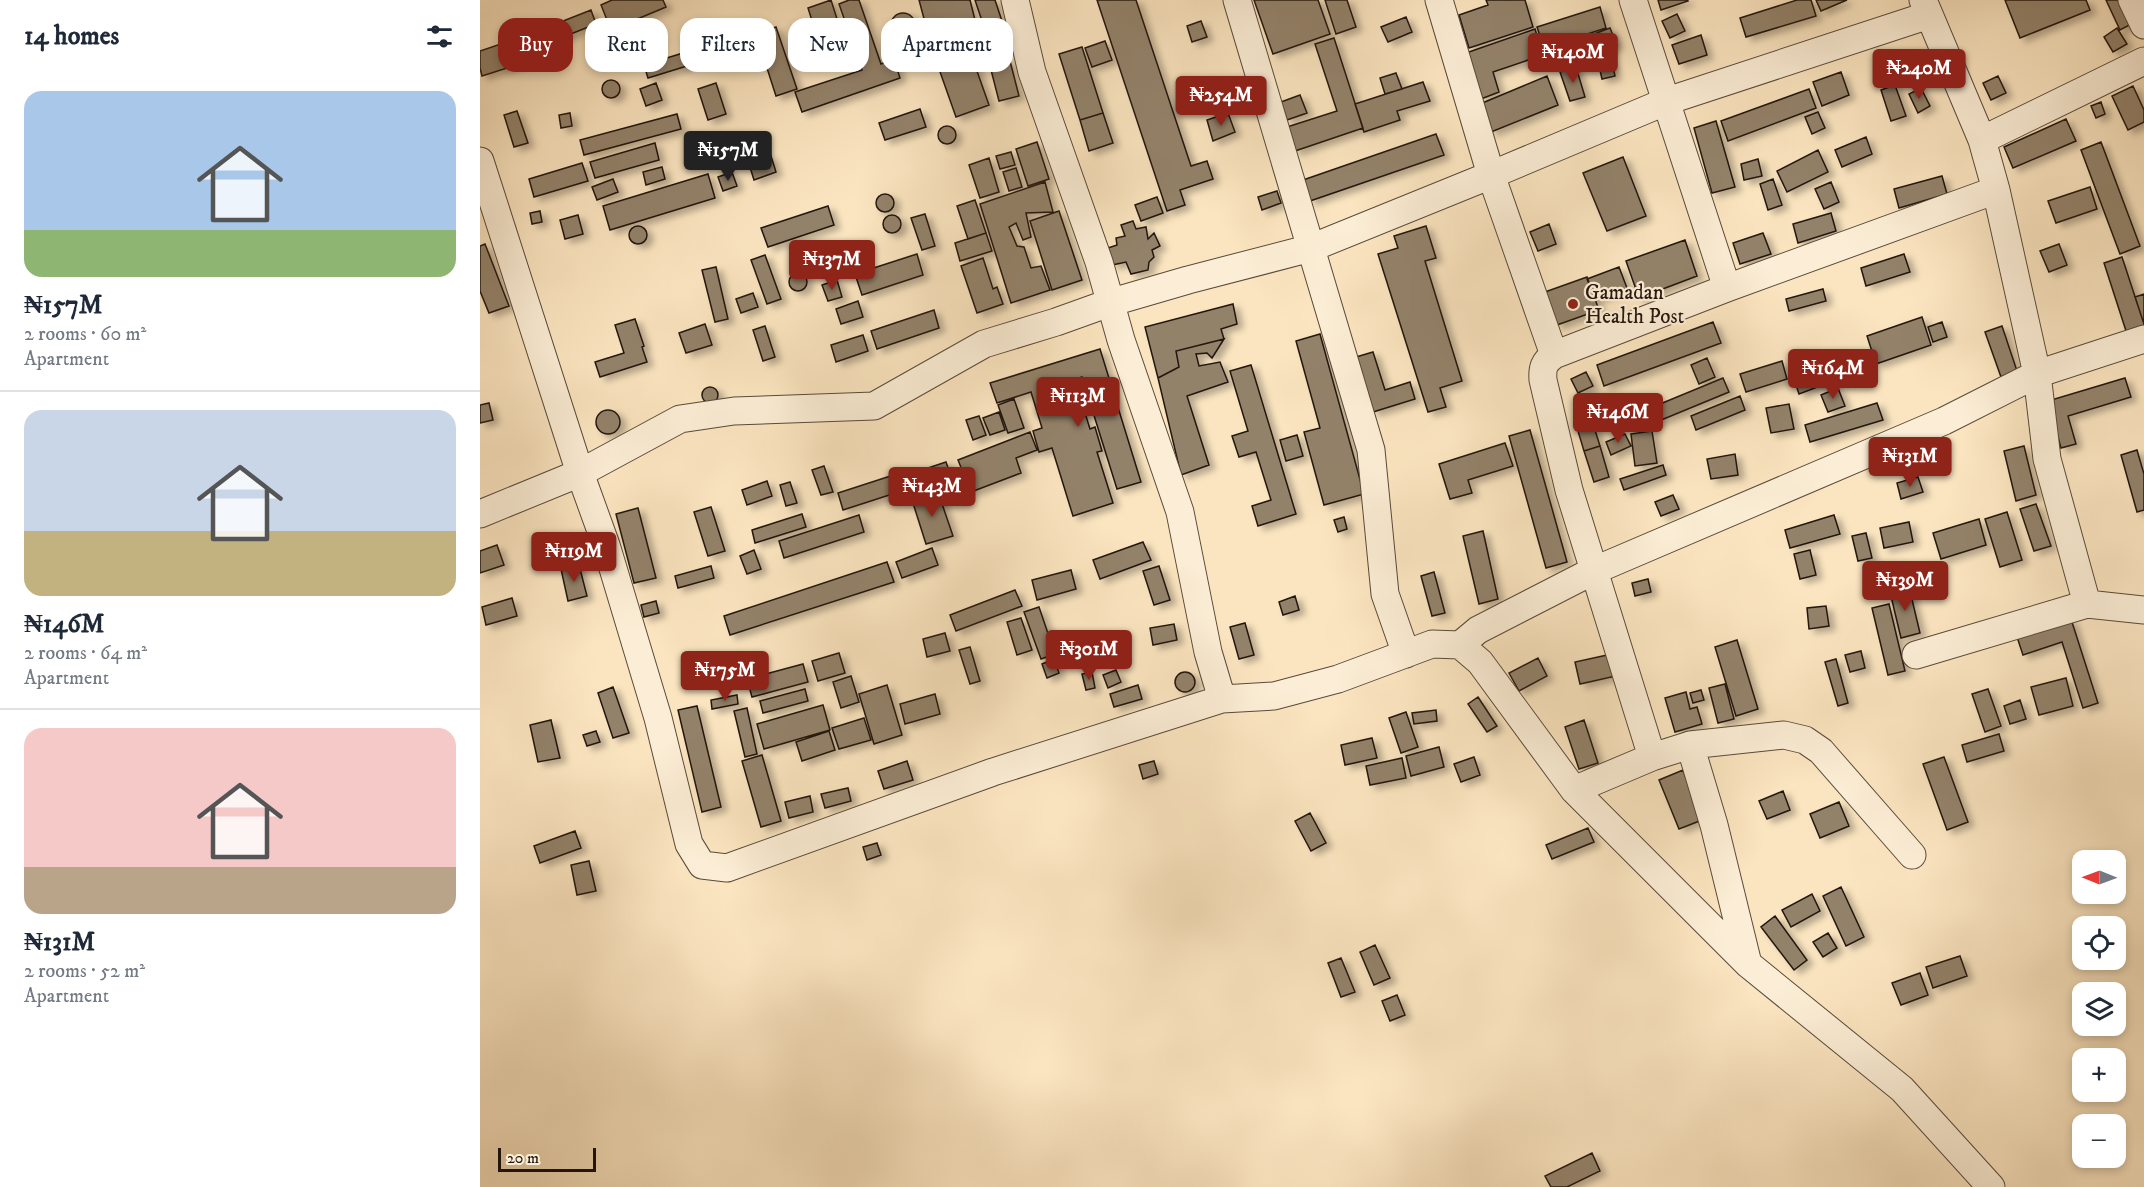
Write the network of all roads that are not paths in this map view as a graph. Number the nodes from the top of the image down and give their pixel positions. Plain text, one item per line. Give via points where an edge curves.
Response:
1 (1015, 0) edge
2 (1237, 0) edge
3 (1439, 0) edge
4 (1633, 0) edge
5 (2132, 0) edge
6 (1926, 7) edge
7 (2144, 25) edge
8 (2144, 60) edge
9 (1666, 101) junction
10 (1982, 140) junction
11 (480, 161) edge
12 (1491, 175) junction
13 (1996, 190) junction
14 (1311, 248) junction
15 (1727, 288) junction
16 (1109, 303) junction
17 (2144, 339) edge
18 (1554, 355) junction
19 (2037, 374) junction
20 (580, 473) junction
21 (480, 514) edge
22 (1593, 571) junction
23 (2086, 604) junction
24 (2144, 610) edge
25 (1460, 645) junction
26 (1406, 654) junction
27 (1916, 655) dead end
28 (1222, 699) junction
29 (1690, 745) junction
30 (1652, 757) junction
31 (1574, 790) junction
32 (1912, 855) dead end
33 (1748, 964) junction
34 (1991, 1187) edge

1 - 16 street via 1032,72 1099,262
2 - 14 street
3 - 12 street
4 - 9 street
5 - 7 street
6 - 9 street
6 - 10 street
8 - 10 street
9 - 12 street
9 - 15 street
10 - 13 street
11 - 20 street
12 - 14 street
12 - 18 street
13 - 15 street
13 - 19 street
14 - 16 street
14 - 26 street via 1371,450 1385,594
15 - 18 street
16 - 20 street via 984,344 874,406 734,411 680,419
16 - 28 street via 1180,512 1208,652
17 - 19 street
18 - 22 street via 1542,370 1543,380
19 - 22 street via 1944,421
19 - 23 street via 2047,459
20 - 21 street
20 - 28 street via 606,545 654,707 689,844 702,865 727,868 993,772
22 - 25 street via 1478,630
22 - 30 street
23 - 24 street
23 - 27 street
25 - 26 street via 1432,644
25 - 31 street via 1480,662
26 - 28 street via 1338,679 1274,696
29 - 30 street
29 - 32 street via 1784,735 1805,740 1821,752
29 - 33 street
30 - 31 street
31 - 33 street
33 - 34 street via 1902,1089

